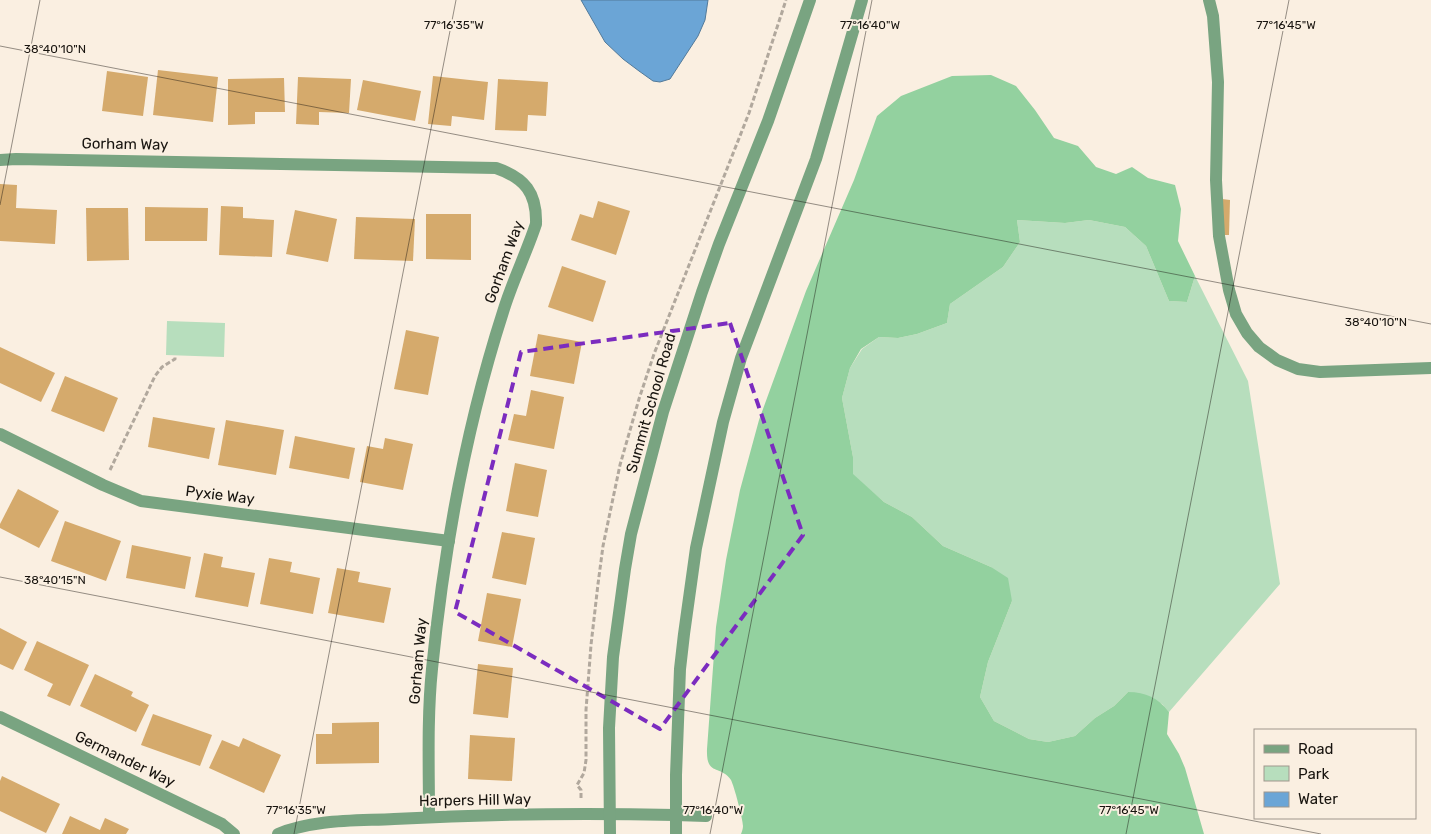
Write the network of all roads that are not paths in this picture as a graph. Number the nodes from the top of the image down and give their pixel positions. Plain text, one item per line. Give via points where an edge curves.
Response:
1 (810, 0) edge
2 (862, 0) edge
3 (1209, 0) edge
4 (0, 160) edge
5 (1431, 368) edge
6 (0, 434) edge
7 (449, 541) junction
8 (0, 717) edge
9 (609, 814) junction
10 (675, 815) junction
11 (706, 816) dead end
12 (429, 817) junction
13 (234, 834) edge
14 (278, 834) edge
15 (610, 834) edge
16 (676, 834) edge

1 - 9 street, Summit School Road via 768,121 702,292 664,412 631,534 613,657
2 - 10 street via 816,159 742,358 723,422 696,548 684,634
3 - 5 street via 1218,82 1216,180 1220,236 1229,290 1236,314 1247,333 1277,360 1298,369 1320,372
4 - 7 street, Gorham Way via 496,168 511,173 524,183 534,199 536,224 503,312 483,381
6 - 7 street, Pyxie Way via 141,501
7 - 12 street, Gorham Way via 432,671
8 - 13 street, Germander Way via 222,824
9 - 10 street, Harpers Hill Way
9 - 12 street, Harpers Hill Way
9 - 15 street, Summit School Road
10 - 11 street, Harpers Hill Way
10 - 16 street
12 - 14 street, Harpers Hill Way via 310,824

